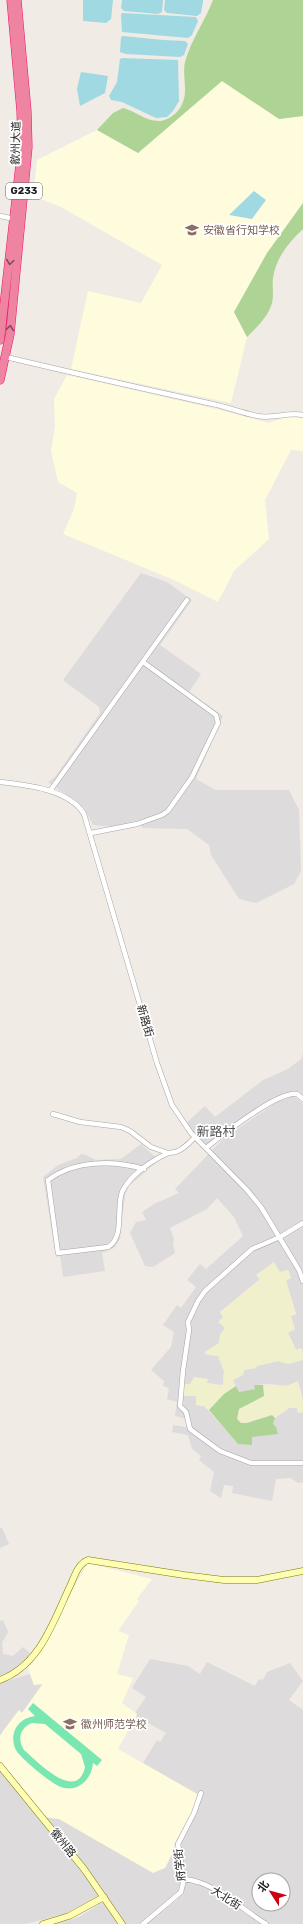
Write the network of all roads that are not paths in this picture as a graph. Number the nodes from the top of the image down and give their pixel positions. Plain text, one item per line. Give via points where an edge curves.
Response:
1 (11, 0) edge
2 (17, 0) edge
3 (0, 216) edge
4 (15, 219) junction
5 (0, 340) edge
6 (3, 357) edge
7 (0, 380) edge
8 (303, 415) edge
9 (187, 600) dead end
10 (143, 662) junction
11 (0, 782) edge
12 (50, 791) junction
13 (90, 833) junction
14 (303, 1099) edge
15 (53, 1114) dead end
16 (195, 1138) junction
17 (206, 1148) junction
18 (168, 1153) junction
19 (144, 1169) junction
20 (303, 1223) edge
21 (280, 1237) junction
22 (303, 1281) edge
23 (303, 1463) edge
24 (303, 1571) edge
25 (0, 1680) edge
26 (0, 1766) edge
27 (201, 1793) dead end
28 (184, 1879) junction
29 (104, 1897) junction
30 (43, 1924) edge
31 (122, 1924) edge
32 (143, 1924) edge
33 (266, 1924) edge

1 - 4 highway, 歙州大道 / G233 via 22,132
6 -> 2 highway, 歙州大道 / G233 via 17,270 28,147
3 - 4 street
4 -> 5 highway, 歙州大道 / G233
6 - 7 highway, 歙州大道 / G233
6 - 8 street via 228,407 258,416
9 - 10 street
10 - 12 street
10 - 13 street via 216,715 218,723 192,777 168,811 137,824
11 - 12 street, 新路街 via 28,785
12 - 13 street, 新路街 via 79,806
13 - 16 street, 新路街 via 159,1070 175,1111
14 - 17 street via 297,1094 287,1095 250,1116
15 - 18 street via 80,1122 121,1127 151,1146
16 - 17 street, 新路街
16 - 18 street via 180,1150
17 - 21 street, 新路街 via 254,1198
18 - 19 street
19 - 19 street via 132,1178 123,1192 117,1237 112,1244 108,1247 58,1253 48,1180 65,1170 85,1165 118,1163
20 - 21 street
21 - 22 street, 新路街
21 - 23 street via 252,1249 198,1301 188,1322 180,1406 186,1412 190,1429 220,1451 251,1463
24 - 25 street via 257,1580 224,1580 88,1560 78,1569 34,1656 21,1669
26 - 29 street, 徽州路
27 - 28 street, 府学街 via 196,1809 178,1844
28 - 32 street, 府学街 via 179,1895
28 - 33 street, 大北街 via 199,1882 221,1894
29 - 30 street via 69,1916
29 - 31 street, 徽州路

